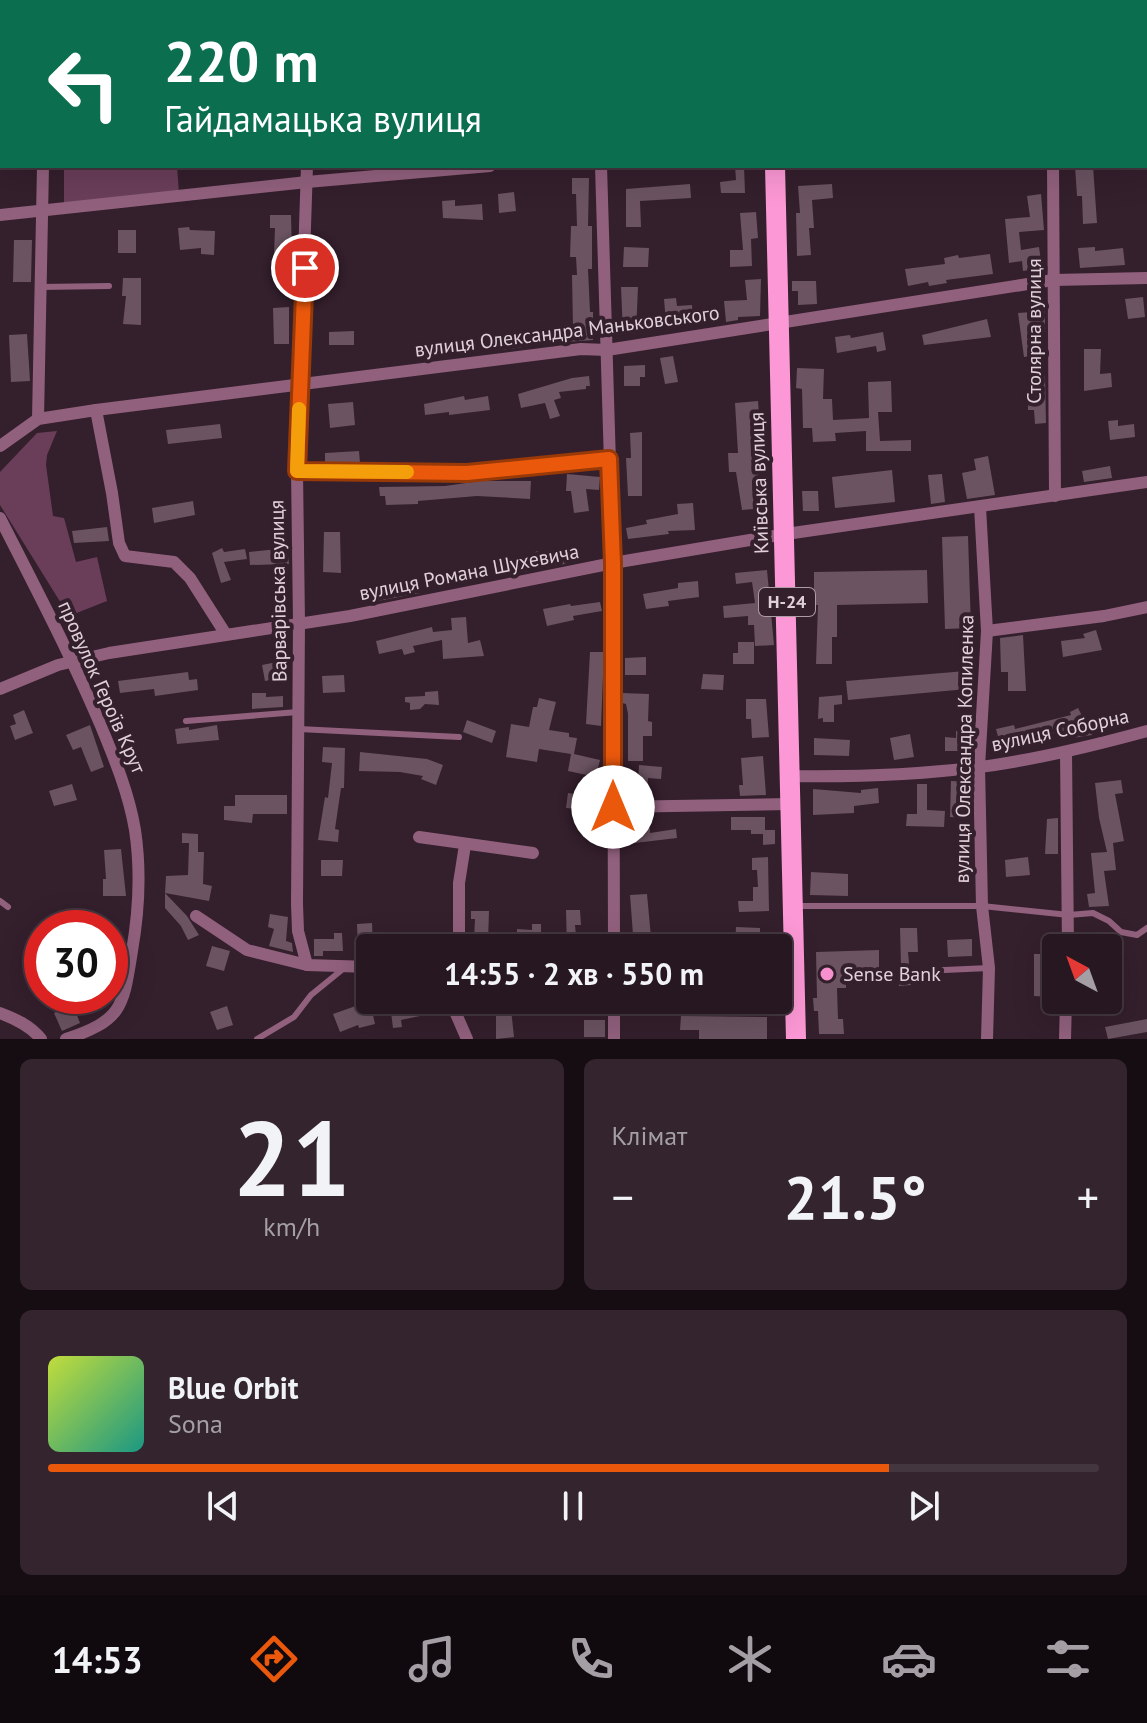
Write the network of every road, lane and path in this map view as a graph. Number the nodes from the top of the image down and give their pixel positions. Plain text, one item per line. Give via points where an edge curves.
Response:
1 (43, 168) edge
2 (307, 168) edge
3 (467, 168) edge
4 (601, 168) edge
5 (775, 168) edge
6 (1053, 168) edge
7 (307, 182) junction
8 (41, 209) junction
9 (0, 215) edge
10 (1147, 278) edge
11 (1053, 280) junction
12 (109, 286) dead end
13 (40, 287) junction
14 (779, 324) junction
15 (607, 350) junction
16 (300, 384) junction
17 (96, 410) junction
18 (38, 419) junction
19 (0, 446) edge
20 (609, 459) junction
21 (297, 471) junction
22 (1147, 482) edge
23 (1055, 496) junction
24 (980, 507) junction
25 (0, 518) edge
26 (786, 534) junction
27 (613, 563) junction
28 (1147, 607) edge
29 (299, 622) junction
30 (987, 631) junction
31 (225, 633) junction
32 (73, 661) junction
33 (0, 689) edge
34 (299, 712) junction
35 (186, 721) dead end
36 (298, 728) junction
37 (1147, 731) edge
38 (459, 737) dead end
39 (1066, 752) junction
40 (979, 767) junction
41 (789, 776) junction
42 (790, 804) junction
43 (613, 807) junction
44 (419, 837) dead end
45 (465, 845) junction
46 (533, 853) dead end
47 (0, 901) edge
48 (792, 906) junction
49 (982, 906) junction
50 (8, 907) dead end
51 (1069, 915) junction
52 (196, 916) dead end
53 (1147, 928) edge
54 (459, 934) edge
55 (614, 934) edge
56 (1068, 934) edge
57 (307, 965) junction
58 (344, 967) junction
59 (356, 967) edge
60 (989, 968) junction
61 (922, 971) dead end
62 (0, 1013) edge
63 (456, 1014) edge
64 (614, 1014) edge
65 (1066, 1014) edge
66 (41, 1039) edge
67 (66, 1039) edge
68 (257, 1039) edge
69 (467, 1039) edge
70 (614, 1039) edge
71 (796, 1039) edge
72 (987, 1039) edge
73 (1065, 1039) edge

1 - 8 street
2 - 7 street, Варварівська вулиця
3 - 7 street
4 - 15 street
5 - 14 main road, Київська вулиця / Н-24
6 - 11 street, Столярна вулиця
7 - 8 street
7 - 16 street, Варварівська вулиця
8 - 9 street
8 - 13 street
10 - 11 street, вулиця Олександра Маньковського
11 - 14 street, вулиця Олександра Маньковського
11 - 23 street, Столярна вулиця
12 - 13 lane
13 - 18 street
14 - 15 street, вулиця Олександра Маньковського
14 - 26 main road, Київська вулиця / Н-24
15 - 16 street, вулиця Олександра Маньковського
15 - 20 street
16 - 17 street, вулиця Олександра Маньковського
16 - 21 street, Варварівська вулиця
17 - 18 street, вулиця Олександра Маньковського
17 - 31 street via 125,556 174,562
18 - 19 street, вулиця Олександра Маньковського
20 - 21 street via 467,473
20 - 27 street
21 - 29 street, Варварівська вулиця
22 - 23 street, вулиця Романа Шухевича
23 - 24 street, вулиця Романа Шухевича
24 - 26 street, вулиця Романа Шухевича
24 - 30 street, вулиця Олександра Копиленка
25 - 32 street, провулок Героїв Крут
26 - 27 street, вулиця Романа Шухевича
26 - 41 main road, Київська вулиця / Н-24
27 - 29 street, вулиця Романа Шухевича
27 - 43 street
28 - 30 street
29 - 31 street, вулиця Романа Шухевича
29 - 34 street, Варварівська вулиця
30 - 40 street, вулиця Олександра Копиленка
31 - 32 street, вулиця Романа Шухевича
32 - 33 street, вулиця Романа Шухевича
32 - 67 street, провулок Героїв Крут via 123,780 135,830 139,911 118,1010 96,1029
34 - 35 lane
34 - 36 street, Варварівська вулиця
36 - 38 lane
36 - 57 street, Варварівська вулиця via 298,931
37 - 39 street, вулиця Соборна
39 - 40 street, вулиця Соборна
39 - 51 street
40 - 41 street, вулиця Соборна
40 - 49 street, вулиця Олександра Копиленка
41 - 42 main road, Київська вулиця / Н-24
42 - 43 street
42 - 48 main road, Київська вулиця / Н-24
43 - 55 street
44 - 45 street
45 - 46 street
45 - 54 street
47 - 50 lane
48 - 49 lane
48 - 71 main road, Київська вулиця / Н-24
49 - 51 lane
49 - 60 street, вулиця Олександра Копиленка
51 - 53 lane via 1093,913 1121,932 1137,935
51 - 56 street
52 - 57 street via 247,950
57 - 58 street
58 - 59 street
58 - 68 lane via 294,1017
60 - 61 lane
60 - 72 street, вулиця Олександра Копиленка
62 - 66 street
63 - 69 street
64 - 70 street
65 - 73 street

